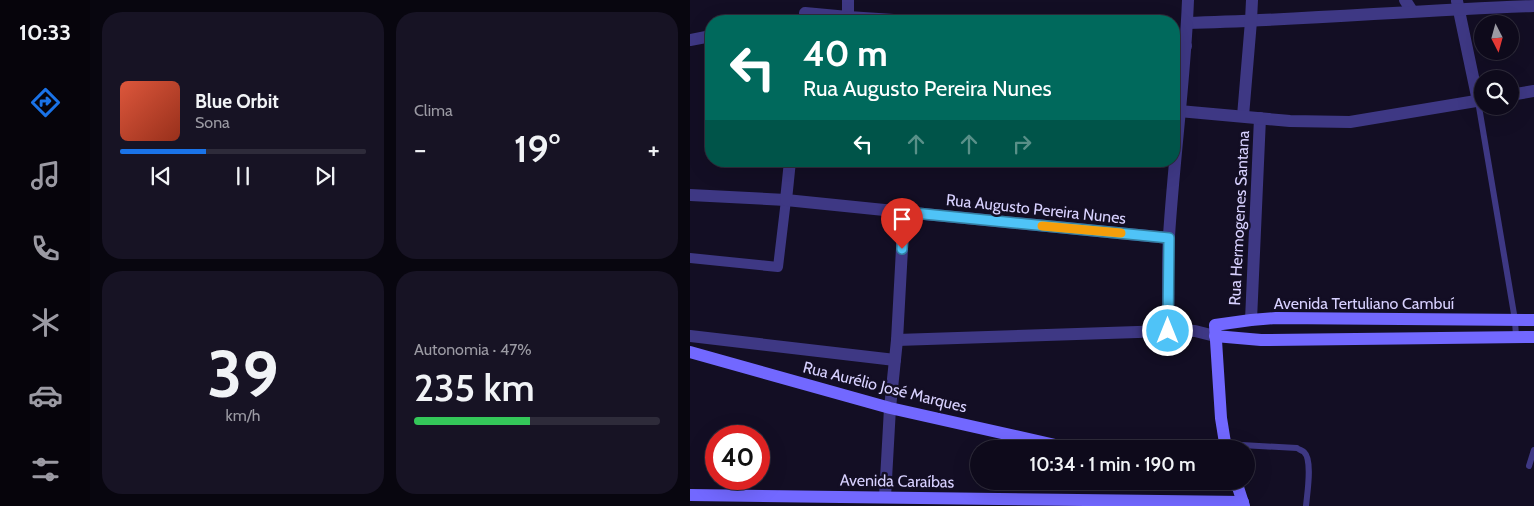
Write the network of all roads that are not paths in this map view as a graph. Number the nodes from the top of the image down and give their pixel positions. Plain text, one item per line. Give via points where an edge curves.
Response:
1 (848, 0) edge
2 (1188, 0) edge
3 (1252, 0) edge
4 (1458, 4) edge
5 (1409, 6) edge
6 (1534, 6) edge
7 (805, 11) edge
8 (834, 15) edge
9 (848, 15) edge
10 (1251, 21) junction
11 (1187, 22) junction
12 (705, 37) edge
13 (690, 40) edge
14 (1180, 46) edge
15 (1474, 75) edge
16 (1534, 91) edge
17 (1519, 94) edge
18 (1474, 102) edge
19 (1180, 111) edge
20 (1482, 115) edge
21 (1243, 116) junction
22 (1260, 118) junction
23 (789, 167) edge
24 (1175, 167) edge
25 (690, 195) edge
26 (786, 200) junction
27 (904, 212) junction
28 (1169, 238) junction
29 (690, 258) edge
30 (1251, 320) junction
31 (1515, 320) junction
32 (1534, 320) edge
33 (1168, 331) junction
34 (1215, 331) junction
35 (696, 337) edge
36 (1516, 337) junction
37 (1534, 337) edge
38 (897, 340) junction
39 (695, 354) edge
40 (895, 360) junction
41 (890, 408) junction
42 (1033, 440) edge
43 (1224, 440) edge
44 (1255, 447) edge
45 (1534, 450) edge
46 (1529, 466) dead end
47 (1239, 490) edge
48 (690, 495) edge
49 (885, 497) junction
50 (1124, 504) edge
51 (1224, 504) edge
52 (1243, 504) edge
53 (1306, 506) edge

1 - 9 street
2 - 11 street
3 - 10 street
4 - 5 street
4 - 6 street
4 - 15 street
5 - 10 street
7 - 8 street
10 - 11 street
10 - 21 street
11 - 14 street
12 - 13 street
16 - 17 street
18 - 22 street via 1350,122
19 - 21 street
20 - 31 lane
21 - 22 street
22 - 30 street, Rua Hermogenes Santana
23 - 26 street
24 - 28 street
25 - 26 street, Rua Augusto Pereira Nunes
26 - 27 street, Rua Augusto Pereira Nunes
26 - 29 street via 778,268
27 - 28 street, Rua Augusto Pereira Nunes
27 - 38 street
28 - 33 street
30 - 31 main road, Avenida Tertuliano Cambuí
30 - 34 main road, Avenida Tertuliano Cambuí
31 - 32 main road, Avenida Tertuliano Cambuí
31 - 36 lane
33 - 34 street, Avenida Tertuliano Cambuí
33 - 38 street, Avenida Tertuliano Cambuí
34 - 36 main road, Avenida Tertuliano Cambuí via 1261,340
34 - 43 main road
35 - 39 street
35 - 40 street
36 - 37 main road, Avenida Tertuliano Cambuí
38 - 40 street
39 - 41 main road, Rua Aurélio José Marques
40 - 41 street
41 - 42 main road, Rua Aurélio José Marques
41 - 49 street
44 - 53 lane via 1297,448 1304,452 1308,460
45 - 46 lane
47 - 52 main road
48 - 49 main road, Avenida Caraíbas
49 - 50 main road, Avenida Caraíbas
50 - 51 main road, Avenida Caraíbas via 1194,501
51 - 52 main road, Avenida Caraíbas

